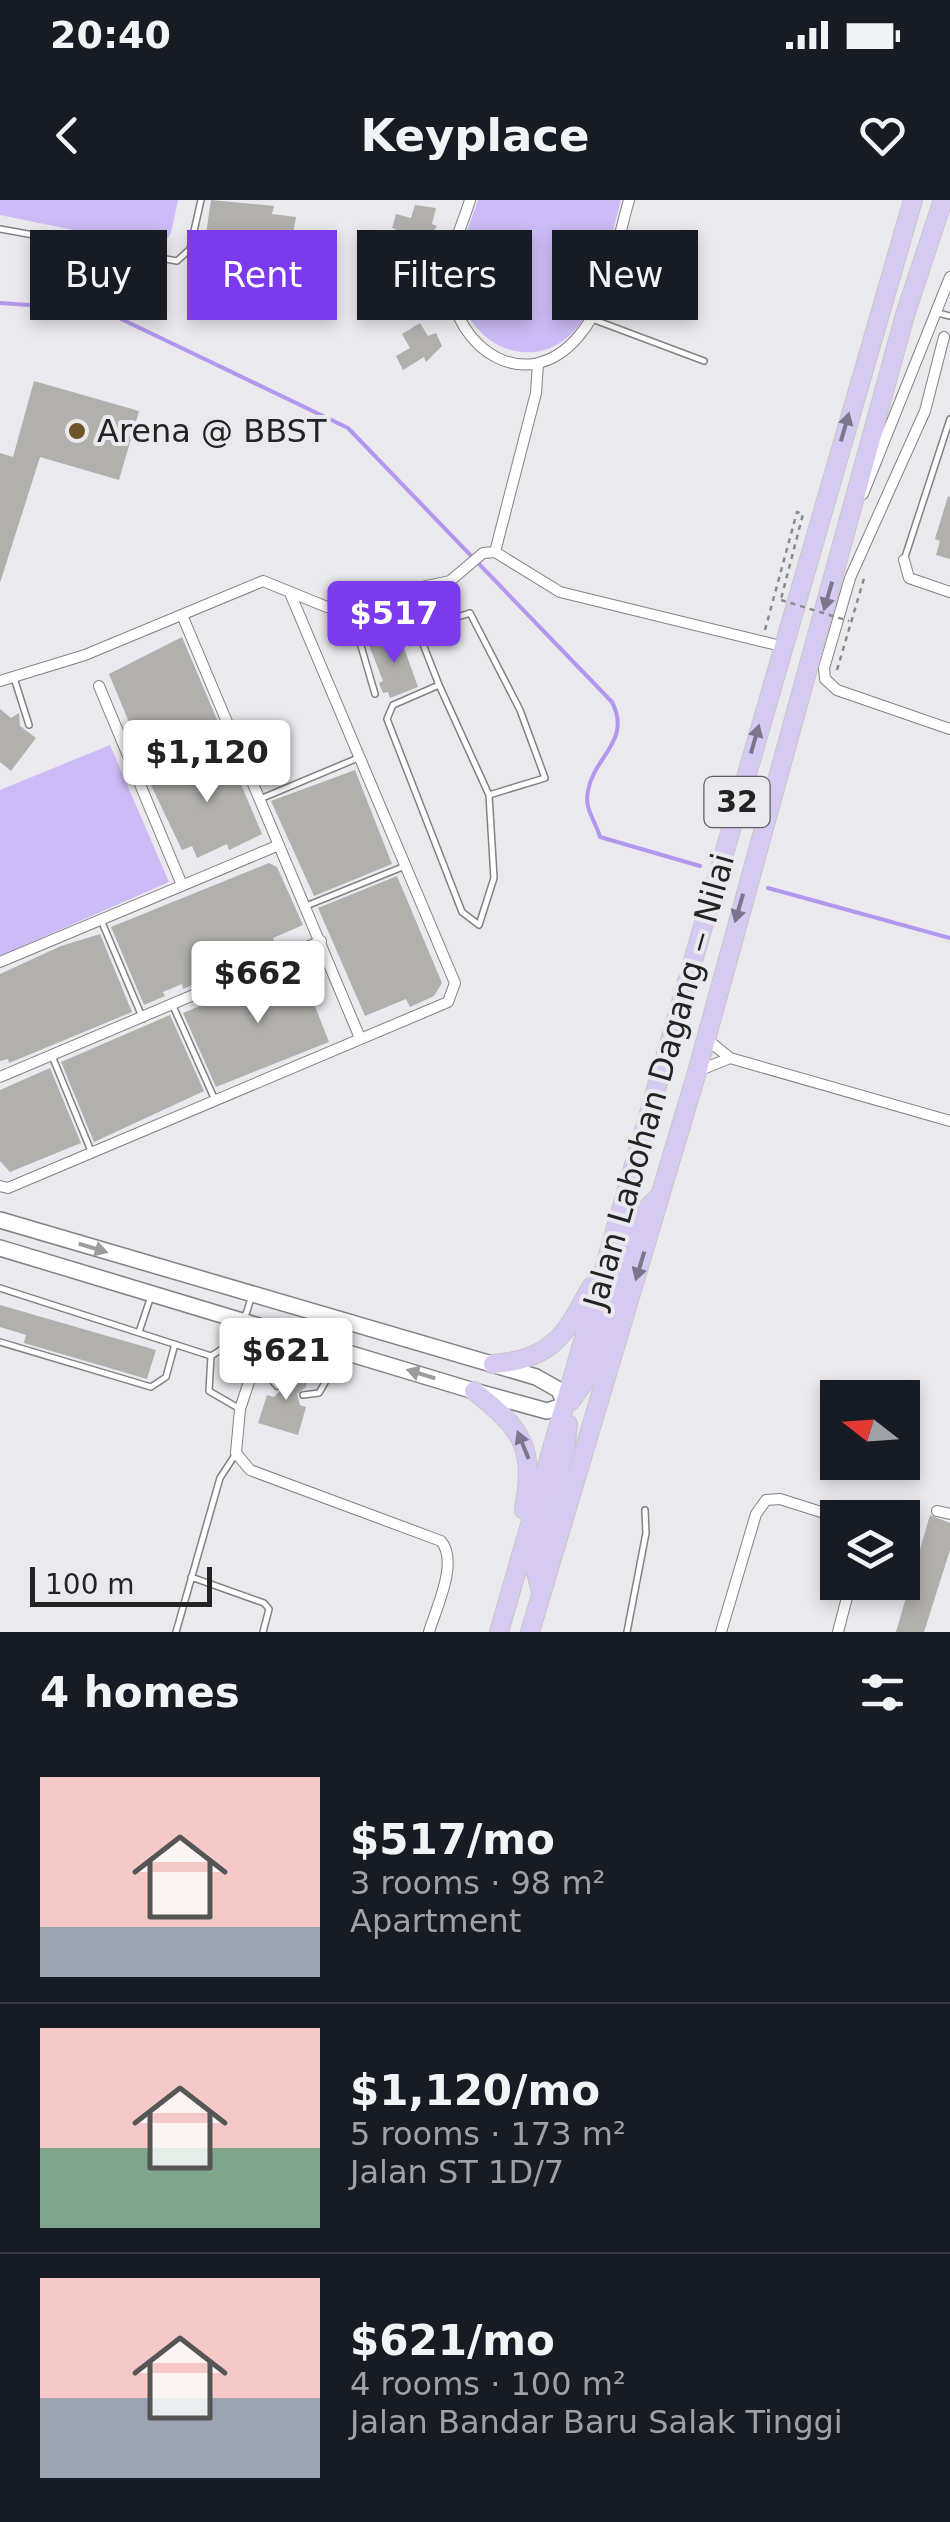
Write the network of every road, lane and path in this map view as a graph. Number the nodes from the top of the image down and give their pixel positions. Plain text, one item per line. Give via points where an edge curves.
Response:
1 (201, 200) edge
2 (470, 200) edge
3 (629, 200) edge
4 (912, 200) edge
5 (943, 200) edge
6 (0, 230) edge
7 (620, 230) edge
8 (950, 277) edge
9 (944, 314) edge
10 (591, 320) edge
11 (595, 320) edge
12 (931, 334) junction
13 (947, 338) edge
14 (704, 361) dead end
15 (538, 363) junction
16 (950, 419) edge
17 (889, 432) junction
18 (912, 435) junction
19 (495, 552) junction
20 (849, 558) junction
21 (904, 560) joint
22 (950, 592) edge
23 (290, 594) junction
24 (403, 594) junction
25 (182, 615) junction
26 (412, 618) junction
27 (418, 630) junction
28 (767, 643) joint
29 (14, 678) junction
30 (0, 681) edge
31 (439, 685) junction
32 (99, 686) dead end
33 (375, 694) dead end
34 (30, 725) dead end
35 (950, 728) edge
36 (232, 739) junction
37 (358, 758) junction
38 (139, 778) junction
39 (489, 795) junction
40 (260, 799) junction
41 (280, 846) junction
42 (405, 866) junction
43 (182, 885) junction
44 (306, 906) junction
45 (101, 920) junction
46 (322, 941) junction
47 (0, 962) edge
48 (173, 1006) junction
49 (143, 1019) junction
50 (704, 1036) junction
51 (360, 1038) junction
52 (52, 1056) junction
53 (730, 1058) junction
54 (697, 1072) junction
55 (0, 1077) edge
56 (216, 1102) junction
57 (950, 1121) edge
58 (92, 1153) junction
59 (0, 1186) edge
60 (662, 1192) junction
61 (619, 1216) junction
62 (0, 1220) edge
63 (0, 1248) edge
64 (0, 1288) edge
65 (152, 1293) junction
66 (252, 1295) junction
67 (245, 1321) junction
68 (275, 1329) junction
69 (377, 1331) junction
70 (139, 1332) junction
71 (0, 1342) edge
72 (175, 1344) junction
73 (343, 1350) junction
74 (210, 1356) junction
75 (368, 1358) junction
76 (493, 1364) junction
77 (277, 1386) dead end
78 (474, 1391) junction
79 (304, 1394) dead end
80 (565, 1405) junction
81 (240, 1409) junction
82 (236, 1452) junction
83 (645, 1510) dead end
84 (938, 1511) dead end
85 (820, 1512) edge
86 (950, 1514) edge
87 (515, 1574) junction
88 (191, 1577) junction
89 (541, 1592) junction
90 (846, 1600) edge
91 (176, 1632) edge
92 (263, 1632) edge
93 (429, 1632) edge
94 (499, 1632) edge
95 (530, 1632) edge
96 (626, 1632) edge
97 (721, 1632) edge
98 (838, 1632) edge

1 - 6 lane via 190,248 177,261
2 - 15 street via 448,276 453,307 478,349 498,360
3 - 7 street
61 -> 4 main road, Jalan Labohan Dagang ‒ Nilai / 32
5 - 20 main road, Jalan Labohan Dagang ‒ Nilai / 32 via 905,314
8 - 9 street
9 - 12 street
10 - 15 street via 577,339
11 - 14 lane
12 - 13 lane
12 - 17 street
13 - 18 street
15 - 19 street
16 - 21 lane
17 - 18 street via 909,408
17 - 20 street
18 - 20 street
19 - 24 street via 450,581
19 - 28 street via 560,592
20 - 28 path, bridge via 865,573 840,671 834,668 849,621 781,600 803,514 797,512
20 - 35 street via 825,679 837,690
20 -> 50 main road, Jalan Labohan Dagang ‒ Nilai / 32
21 - 22 street via 908,578
23 - 24 street via 327,607
23 - 25 street via 263,582
23 - 37 street
24 - 26 lane
25 - 29 street
25 - 36 street
26 - 27 lane
26 - 33 lane via 363,640
27 - 31 lane
27 - 39 lane via 470,612 520,710 545,778
29 - 30 street
29 - 34 lane
31 - 39 lane
31 - 39 lane via 393,704 386,719 462,912 479,925 494,878
32 - 38 street
36 - 38 lane
36 - 40 street
37 - 40 lane
37 - 42 street
38 - 43 street
40 - 41 street
41 - 43 street
41 - 44 street
42 - 44 lane
42 - 51 street via 456,983 448,1002 432,1012
43 - 45 street
44 - 46 street
45 - 47 street
45 - 49 lane
46 - 48 street
46 - 51 street
48 - 49 street
48 - 56 lane
49 - 52 street
50 - 53 street
50 - 54 main road, Jalan Labohan Dagang ‒ Nilai / 32
51 - 56 street
52 - 55 street
52 - 58 lane
53 - 54 street
53 - 57 street
54 - 60 main road, Jalan Labohan Dagang ‒ Nilai / 32
56 - 58 street
58 - 59 street
60 - 80 main road via 636,1221 588,1377
60 -> 89 main road, Jalan Labohan Dagang ‒ Nilai / 32
61 - 76 main road via 567,1333 545,1351
61 - 80 main road, Jalan Labohan Dagang ‒ Nilai / 32
62 -> 66 main road
63 - 65 main road
64 - 70 lane
65 - 67 main road
65 - 70 lane
66 - 67 lane
66 - 69 main road
67 - 68 main road
67 - 74 lane
68 - 73 main road
68 - 77 lane via 270,1378
68 - 81 street
69 - 75 main road
69 - 76 main road
70 - 72 lane
71 - 72 lane via 150,1387 166,1377
72 - 74 lane
73 - 75 main road
73 - 79 lane via 319,1393
74 - 81 lane via 209,1391
78 -> 75 main road
76 - 80 main road via 551,1384
78 - 80 main road via 547,1411
87 -> 78 main road via 531,1470 510,1420
80 - 87 main road, Jalan Labohan Dagang ‒ Nilai / 32
80 - 89 main road via 565,1450 533,1560
81 - 82 street
82 - 88 lane via 220,1478
82 - 93 street via 250,1470 441,1541 448,1566
83 - 96 lane
84 - 86 street
85 - 97 street via 766,1500
87 - 94 main road, Jalan Labohan Dagang ‒ Nilai / 32
88 - 91 lane
88 - 92 lane via 264,1603 269,1609
89 - 95 main road, Jalan Labohan Dagang ‒ Nilai / 32
90 - 98 street

